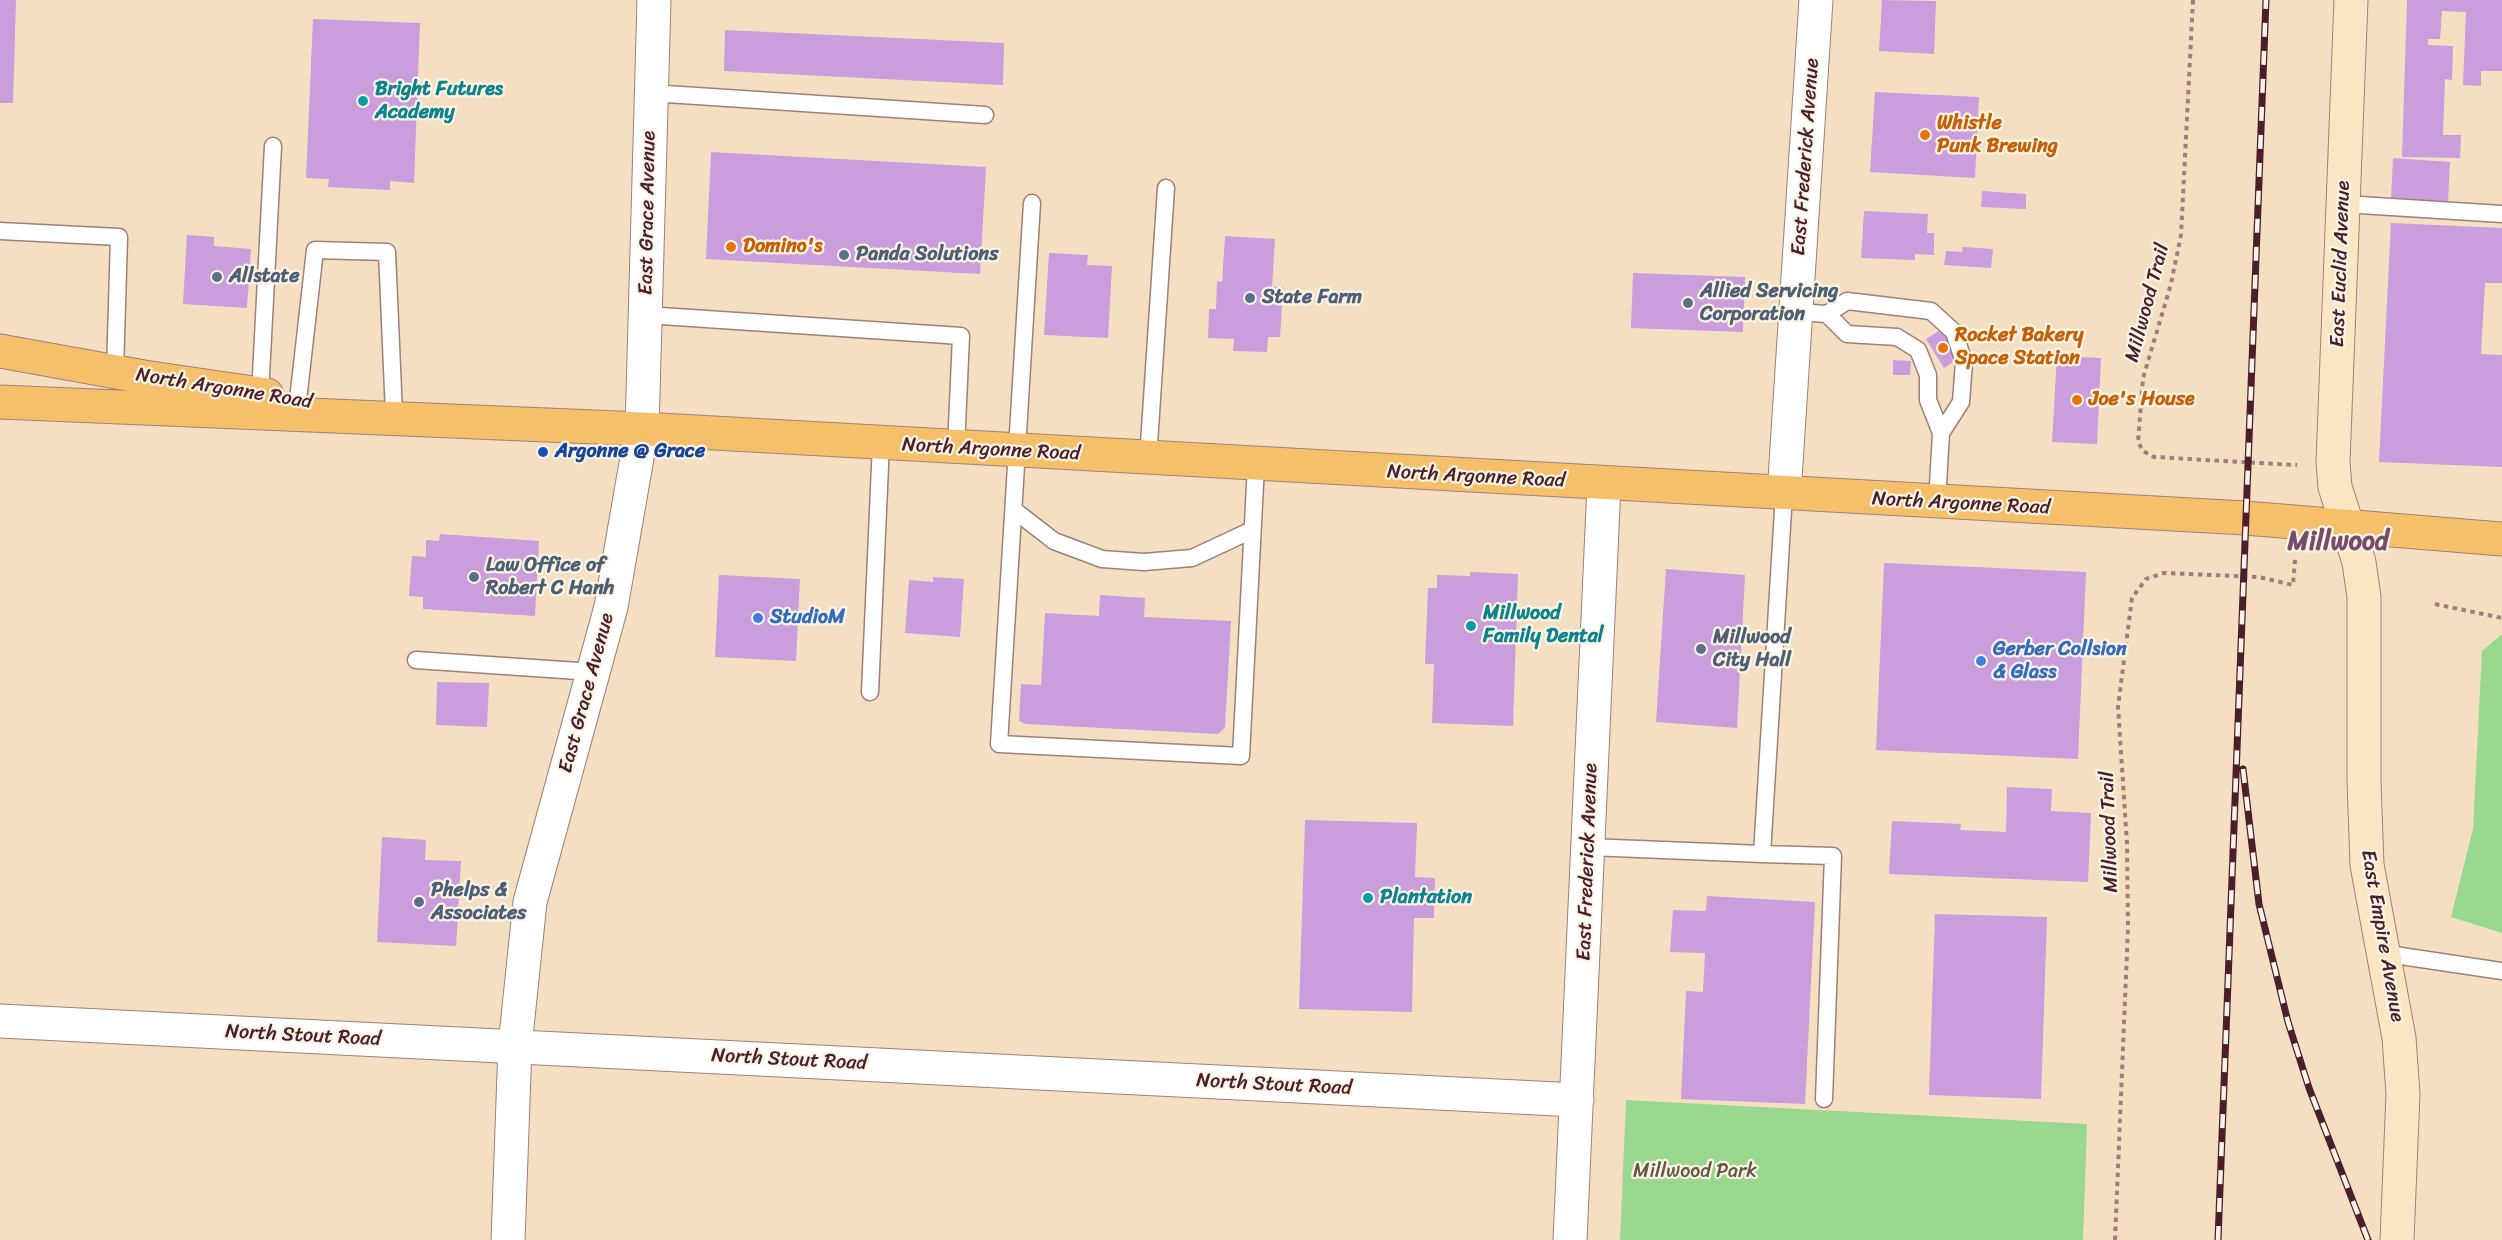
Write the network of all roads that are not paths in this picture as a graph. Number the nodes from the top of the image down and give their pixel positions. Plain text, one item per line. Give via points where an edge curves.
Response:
1 (654, 0) edge
2 (1816, 0) edge
3 (2351, 0) edge
4 (651, 93) junction
5 (984, 115) dead end
6 (273, 146) dead end
7 (1166, 188) dead end
8 (1032, 203) dead end
9 (2344, 204) junction
10 (2502, 214) edge
11 (0, 231) edge
12 (1811, 313) junction
13 (646, 315) junction
14 (0, 351) edge
15 (115, 372) junction
16 (260, 394) junction
17 (298, 400) junction
18 (0, 402) edge
19 (394, 414) junction
20 (449, 422) junction
21 (642, 429) junction
22 (1941, 433) junction
23 (881, 443) junction
24 (956, 448) junction
25 (1017, 451) junction
26 (1148, 459) junction
27 (1256, 465) junction
28 (1604, 485) junction
29 (1784, 494) junction
30 (1937, 502) junction
31 (1014, 510) junction
32 (2347, 526) junction
33 (1252, 530) junction
34 (2502, 539) edge
35 (416, 660) dead end
36 (593, 672) junction
37 (870, 692) dead end
38 (1589, 847) junction
39 (1762, 854) junction
40 (2381, 953) junction
41 (2502, 971) edge
42 (0, 1021) edge
43 (515, 1046) junction
44 (1824, 1099) dead end
45 (1577, 1101) junction
46 (508, 1240) edge
47 (1570, 1240) edge
48 (2397, 1240) edge

1 - 4 street, East Grace Avenue
2 - 12 street, East Frederick Avenue
3 - 9 street, East Euclid Avenue
4 - 5 lane
4 - 13 street, East Grace Avenue
6 - 16 lane
7 - 26 lane
8 - 25 lane
9 - 10 lane
9 - 32 street, East Euclid Avenue via 2333,462 2335,487
11 - 15 lane via 119,237
12 - 22 lane via 1846,334 1897,336 1917,350 1928,375 1928,400
12 - 22 lane via 1847,301 1931,311 1954,332 1964,362 1961,402
12 - 29 street, East Frederick Avenue
13 - 21 street, East Grace Avenue
13 - 24 lane via 961,336
14 - 15 main road, North Argonne Road
15 - 16 main road, North Argonne Road
16 - 17 main road, North Argonne Road
17 - 19 main road, North Argonne Road
17 - 19 lane via 315,250 387,252
18 - 20 main road, North Argonne Road
19 - 20 main road, North Argonne Road
20 - 21 main road, North Argonne Road
21 - 23 main road, North Argonne Road
21 - 36 street, East Grace Avenue via 611,607
22 - 30 lane
23 - 24 main road, North Argonne Road
23 - 37 lane
24 - 25 main road, North Argonne Road
25 - 26 main road, North Argonne Road
25 - 31 lane
26 - 27 main road, North Argonne Road
27 - 28 main road, North Argonne Road
27 - 33 lane
28 - 29 main road, North Argonne Road
28 - 38 street, East Frederick Avenue
29 - 30 main road, North Argonne Road
29 - 39 lane
30 - 32 main road, North Argonne Road
31 - 33 lane via 1053,541 1102,559 1144,562 1192,558
31 - 33 lane via 999,744 1241,756
32 - 34 main road, North Argonne Road
32 - 40 street, East Empire Avenue via 2361,570 2364,597 2365,831
35 - 36 lane
36 - 43 street, East Grace Avenue via 530,902
38 - 39 lane
38 - 45 street, East Frederick Avenue
39 - 44 lane via 1833,856
40 - 41 lane
40 - 48 street, East Empire Avenue via 2399,1038 2403,1094
42 - 43 street, North Stout Road
43 - 45 street, North Stout Road
43 - 46 street, East Grace Avenue
45 - 47 street, East Frederick Avenue

